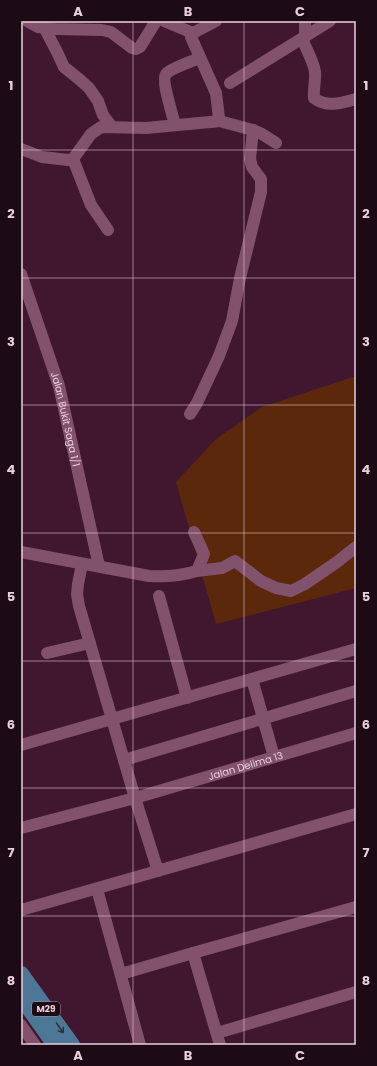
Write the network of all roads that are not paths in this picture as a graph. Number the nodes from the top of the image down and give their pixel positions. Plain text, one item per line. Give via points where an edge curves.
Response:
1 (27, 21) edge
2 (156, 21) edge
3 (164, 21) edge
4 (216, 21) edge
5 (305, 21) edge
6 (330, 21) edge
7 (44, 27) junction
8 (193, 33) junction
9 (304, 38) junction
10 (200, 58) junction
11 (230, 83) dead end
12 (356, 99) edge
13 (221, 121) junction
14 (175, 125) junction
15 (112, 127) junction
16 (253, 130) junction
17 (276, 143) dead end
18 (21, 149) edge
19 (73, 159) junction
20 (108, 230) dead end
21 (21, 274) edge
22 (190, 414) dead end
23 (194, 532) dead end
24 (356, 547) edge
25 (21, 552) edge
26 (82, 564) junction
27 (98, 566) junction
28 (197, 571) junction
29 (159, 596) dead end
30 (90, 643) junction
31 (356, 649) edge
32 (46, 653) dead end
33 (252, 679) junction
34 (356, 691) edge
35 (187, 698) junction
36 (263, 718) junction
37 (112, 719) junction
38 (356, 733) edge
39 (21, 746) edge
40 (274, 757) junction
41 (124, 760) junction
42 (135, 798) junction
43 (356, 814) edge
44 (21, 828) edge
45 (158, 871) junction
46 (97, 888) junction
47 (356, 907) edge
48 (21, 910) edge
49 (193, 952) junction
50 (21, 974) edge
51 (120, 974) junction
52 (356, 992) edge
53 (21, 996) edge
54 (21, 1025) edge
55 (218, 1039) edge
56 (35, 1045) edge
57 (55, 1045) edge
58 (72, 1045) edge
59 (140, 1045) edge

1 - 7 street
2 - 7 street via 140,48 136,49 111,32
3 - 8 street
4 - 8 street
5 - 9 street
6 - 9 street
7 - 15 street via 64,67 89,88 98,101 103,116
8 - 10 street via 191,37
9 - 11 street
9 - 12 street via 316,73 314,98 319,102 339,104
10 - 13 street via 216,93
10 - 14 street via 166,73 166,90
13 - 14 street
13 - 16 street
14 - 15 street via 146,128
15 - 19 street via 101,128 91,134
16 - 17 street
16 - 22 street via 250,159 260,179 261,192 232,320 220,356
18 - 19 street via 42,157
19 - 20 street via 91,205
21 - 27 street, Jalan Bukit Saga 1/1 via 59,386
23 - 28 street via 204,554
24 - 28 street via 305,584 291,591 261,581 235,561 222,568
25 - 26 street
26 - 27 street
26 - 30 street via 77,594
27 - 28 street via 166,577
29 - 35 street
30 - 32 street
30 - 37 street
31 - 33 street
33 - 35 street
33 - 36 street
34 - 36 street
35 - 37 street
36 - 40 street
36 - 41 street
37 - 39 street
37 - 41 street
38 - 40 street, Jalan Delima 13
40 - 42 street, Jalan Delima 13
41 - 42 street
42 - 44 street, Jalan Delima 13
42 - 45 street
43 - 45 street
45 - 46 street
46 - 48 street
46 - 51 street
47 - 49 street
49 - 51 street
49 - 55 street
50 -> 58 main road, M29
51 - 59 street
52 - 55 street
53 - 57 main road, M29
54 - 56 street

